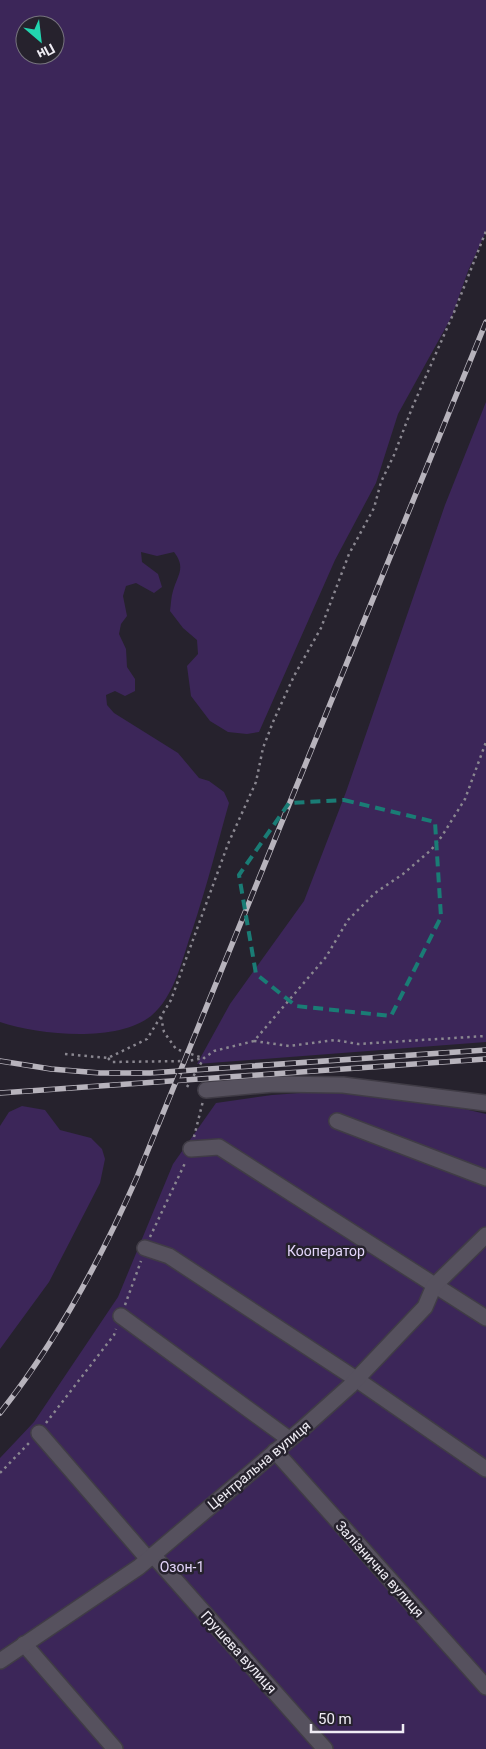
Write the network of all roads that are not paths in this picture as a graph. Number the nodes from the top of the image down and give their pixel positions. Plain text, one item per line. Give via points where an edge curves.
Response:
1 (206, 1090) road end
2 (486, 1103) edge
3 (337, 1121) dead end
4 (191, 1149) road end
5 (486, 1178) edge
6 (486, 1235) edge
7 (145, 1248) road end
8 (434, 1286) junction
9 (121, 1316) road end
10 (486, 1318) edge
11 (356, 1380) junction
12 (39, 1433) road end
13 (288, 1439) junction
14 (275, 1451) junction
15 (486, 1469) edge
16 (150, 1557) junction
17 (24, 1644) junction
18 (0, 1661) edge
19 (486, 1687) edge
20 (115, 1749) edge
21 (325, 1749) edge

1 - 2 street via 274,1084 343,1085
3 - 5 street
4 - 8 street via 219,1147
6 - 8 street, Центральна вулиця
7 - 11 street via 169,1256
8 - 10 street
8 - 11 street, Центральна вулиця via 425,1307
9 - 13 street
11 - 13 street, Центральна вулиця
11 - 15 street
12 - 16 street, Грушева вулиця
13 - 14 street, Центральна вулиця
14 - 16 street, Центральна вулиця
14 - 19 street, Залізнична вулиця
16 - 17 street, Центральна вулиця
16 - 21 street, Грушева вулиця
17 - 18 street, Центральна вулиця
17 - 20 street

